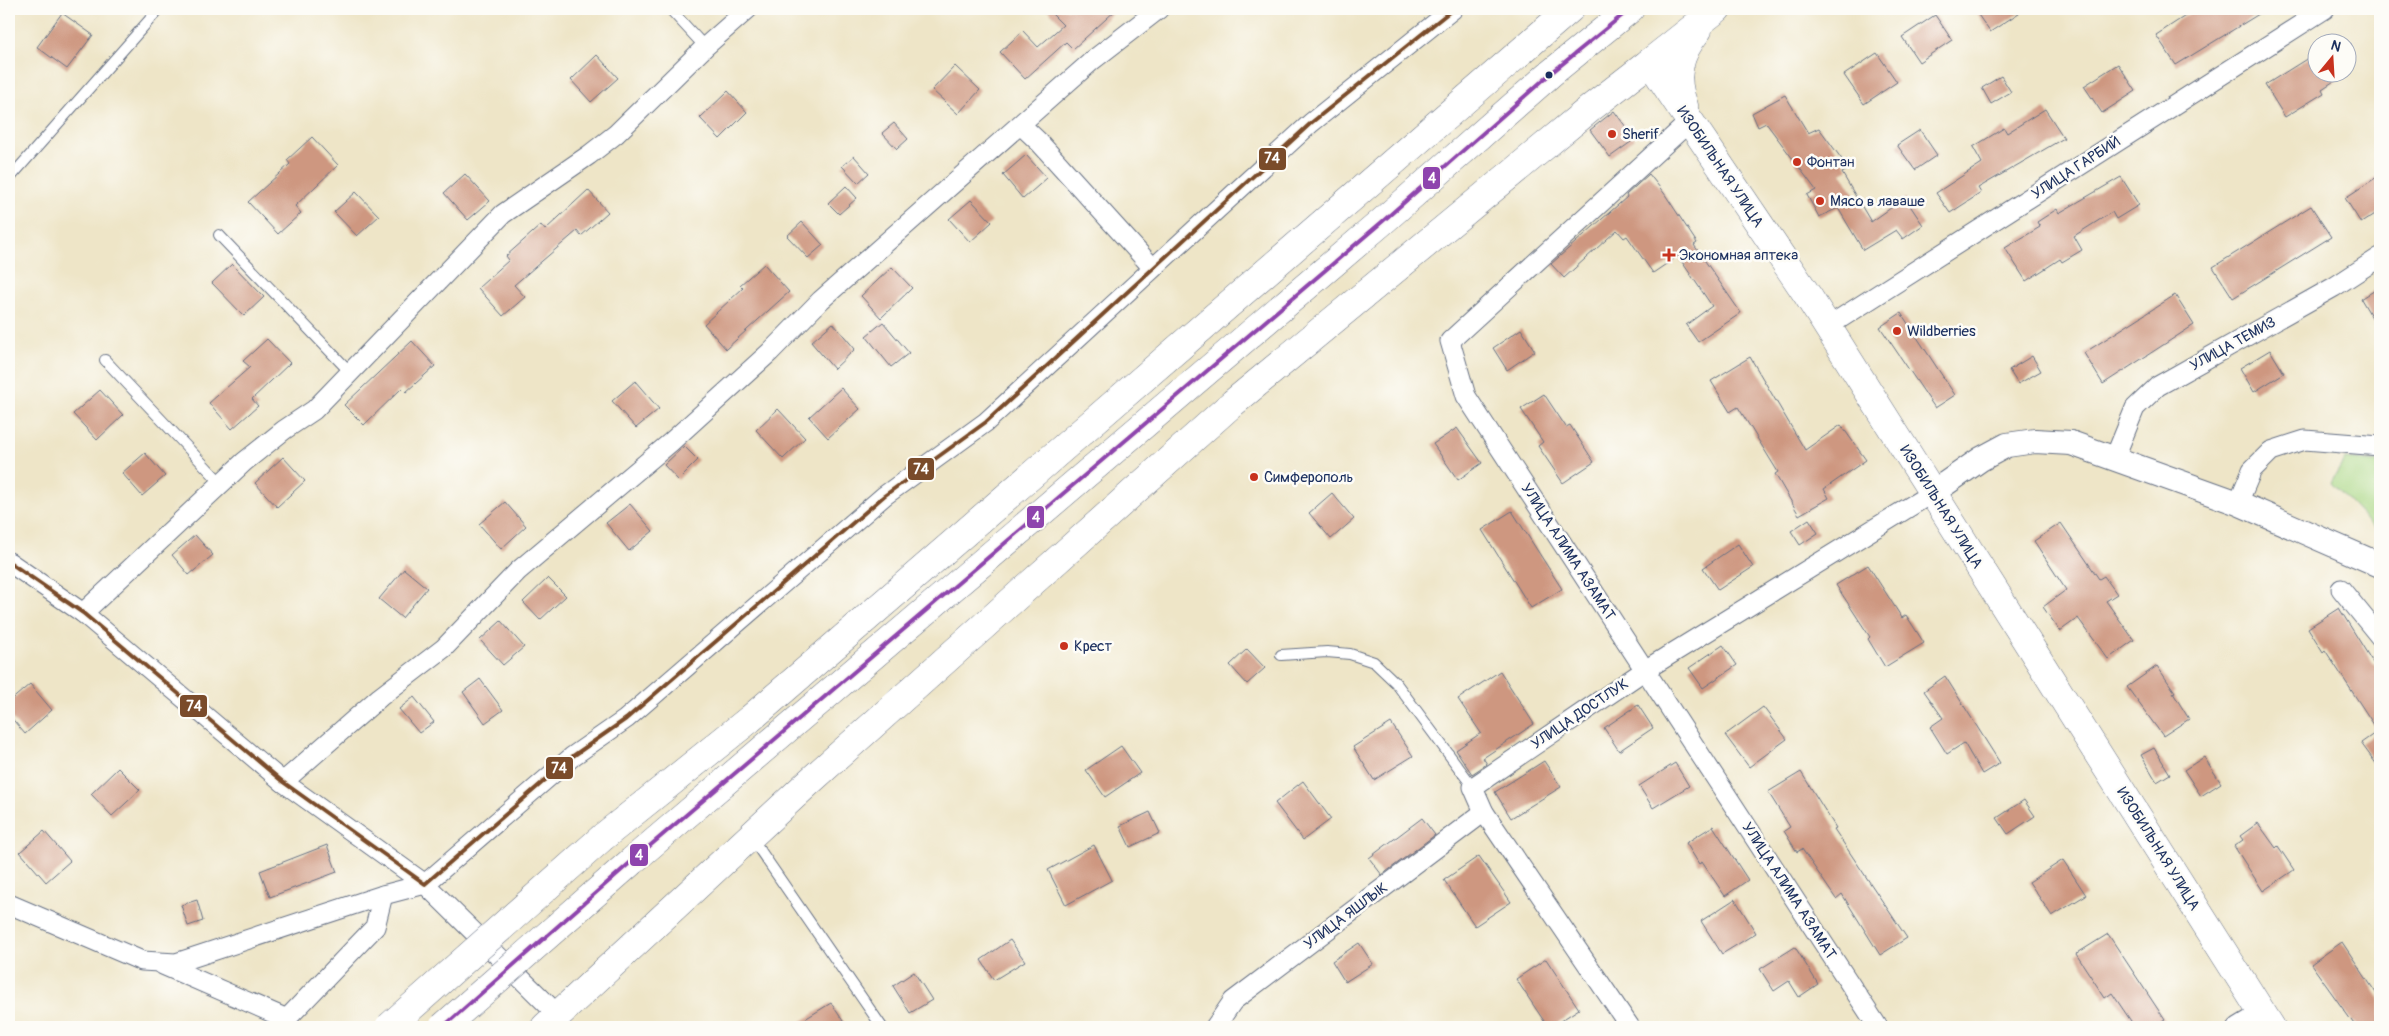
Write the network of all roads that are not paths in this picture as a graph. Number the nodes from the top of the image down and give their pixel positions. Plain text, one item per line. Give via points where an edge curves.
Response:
1 (159, 9) edge
2 (670, 9) edge
3 (748, 9) edge
4 (1159, 9) edge
5 (1454, 9) edge
6 (1570, 9) edge
7 (1630, 9) edge
8 (1717, 9) edge
9 (2325, 9) edge
10 (705, 47) junction
11 (1650, 62) junction
12 (1595, 105) junction
13 (1689, 122) junction
14 (1020, 125) junction
15 (9, 179) edge
16 (219, 235) dead end
17 (2380, 257) edge
18 (1152, 267) junction
19 (1827, 327) junction
20 (105, 360) dead end
21 (350, 372) junction
22 (2380, 446) edge
23 (2115, 457) junction
24 (221, 484) junction
25 (1932, 494) junction
26 (2238, 503) junction
27 (9, 562) edge
28 (2380, 565) edge
29 (2341, 589) dead end
30 (82, 613) junction
31 (2380, 637) edge
32 (1281, 655) dead end
33 (1645, 670) junction
34 (283, 782) junction
35 (1474, 787) junction
36 (1484, 812) junction
37 (751, 836) junction
38 (425, 884) junction
39 (383, 895) junction
40 (9, 904) edge
41 (159, 963) junction
42 (2266, 1020) edge
43 (283, 1023) edge
44 (556, 1024) edge
45 (389, 1027) edge
46 (443, 1027) edge
47 (882, 1027) edge
48 (1215, 1027) edge
49 (1630, 1027) edge
50 (1878, 1027) edge
51 (2238, 1027) edge

1 - 15 lane
2 - 10 lane
3 - 10 street
4 - 14 street via 1093,60
5 - 18 street via 1311,123
6 - 45 main road, bridge via 765,706 603,837
7 - 46 main road, bridge via 1550,74 1383,221 632,861
8 - 11 main road
8 - 13 main road via 1687,46 1676,77
9 - 19 street, УЛИЦА ГАРБИЙ
10 - 21 street via 616,134 503,214
11 - 12 main road
11 - 13 main road, ИЗОБИЛЬНАЯ УЛИЦА
12 - 13 main road via 1619,95 1647,92 1668,101
12 - 37 main road via 1233,403
13 - 19 main road, ИЗОБИЛЬНАЯ УЛИЦА
13 - 33 street, УЛИЦА АЛИМА АЗАМАТ via 1450,341 1466,396
14 - 18 street
14 - 34 street via 821,300 770,352 671,442 518,571 444,648 380,697
16 - 21 lane
17 - 23 street, УЛИЦА ТЕМИЗ via 2334,287 2158,386 2134,408
18 - 38 street via 986,422 884,496 626,719 572,756
19 - 25 main road, ИЗОБИЛЬНАЯ УЛИЦА
20 - 24 lane
21 - 24 street via 314,410 284,430
22 - 26 street via 2305,440 2270,451 2252,470
23 - 25 street via 2071,443 2034,441 2007,445 1981,458
23 - 26 street
24 - 30 street
25 - 33 street, УЛИЦА ДОСТЛУК
25 - 42 main road, ИЗОБИЛЬНАЯ УЛИЦА
26 - 28 street
27 - 30 street
29 - 31 street
30 - 34 street
32 - 35 lane via 1327,652 1350,654 1374,662 1396,683
33 - 35 street, УЛИЦА ДОСТЛУК
33 - 50 street, УЛИЦА АЛИМА АЗАМАТ
34 - 38 street
35 - 36 street
36 - 48 street, УЛИЦА ЯШЛЫК via 1234,1000
36 - 49 street
37 - 44 main road
37 - 47 lane
38 - 39 street
38 - 44 street
39 - 41 street via 176,963
39 - 43 street via 375,927
40 - 41 street via 142,960
41 - 43 street
42 - 51 street

